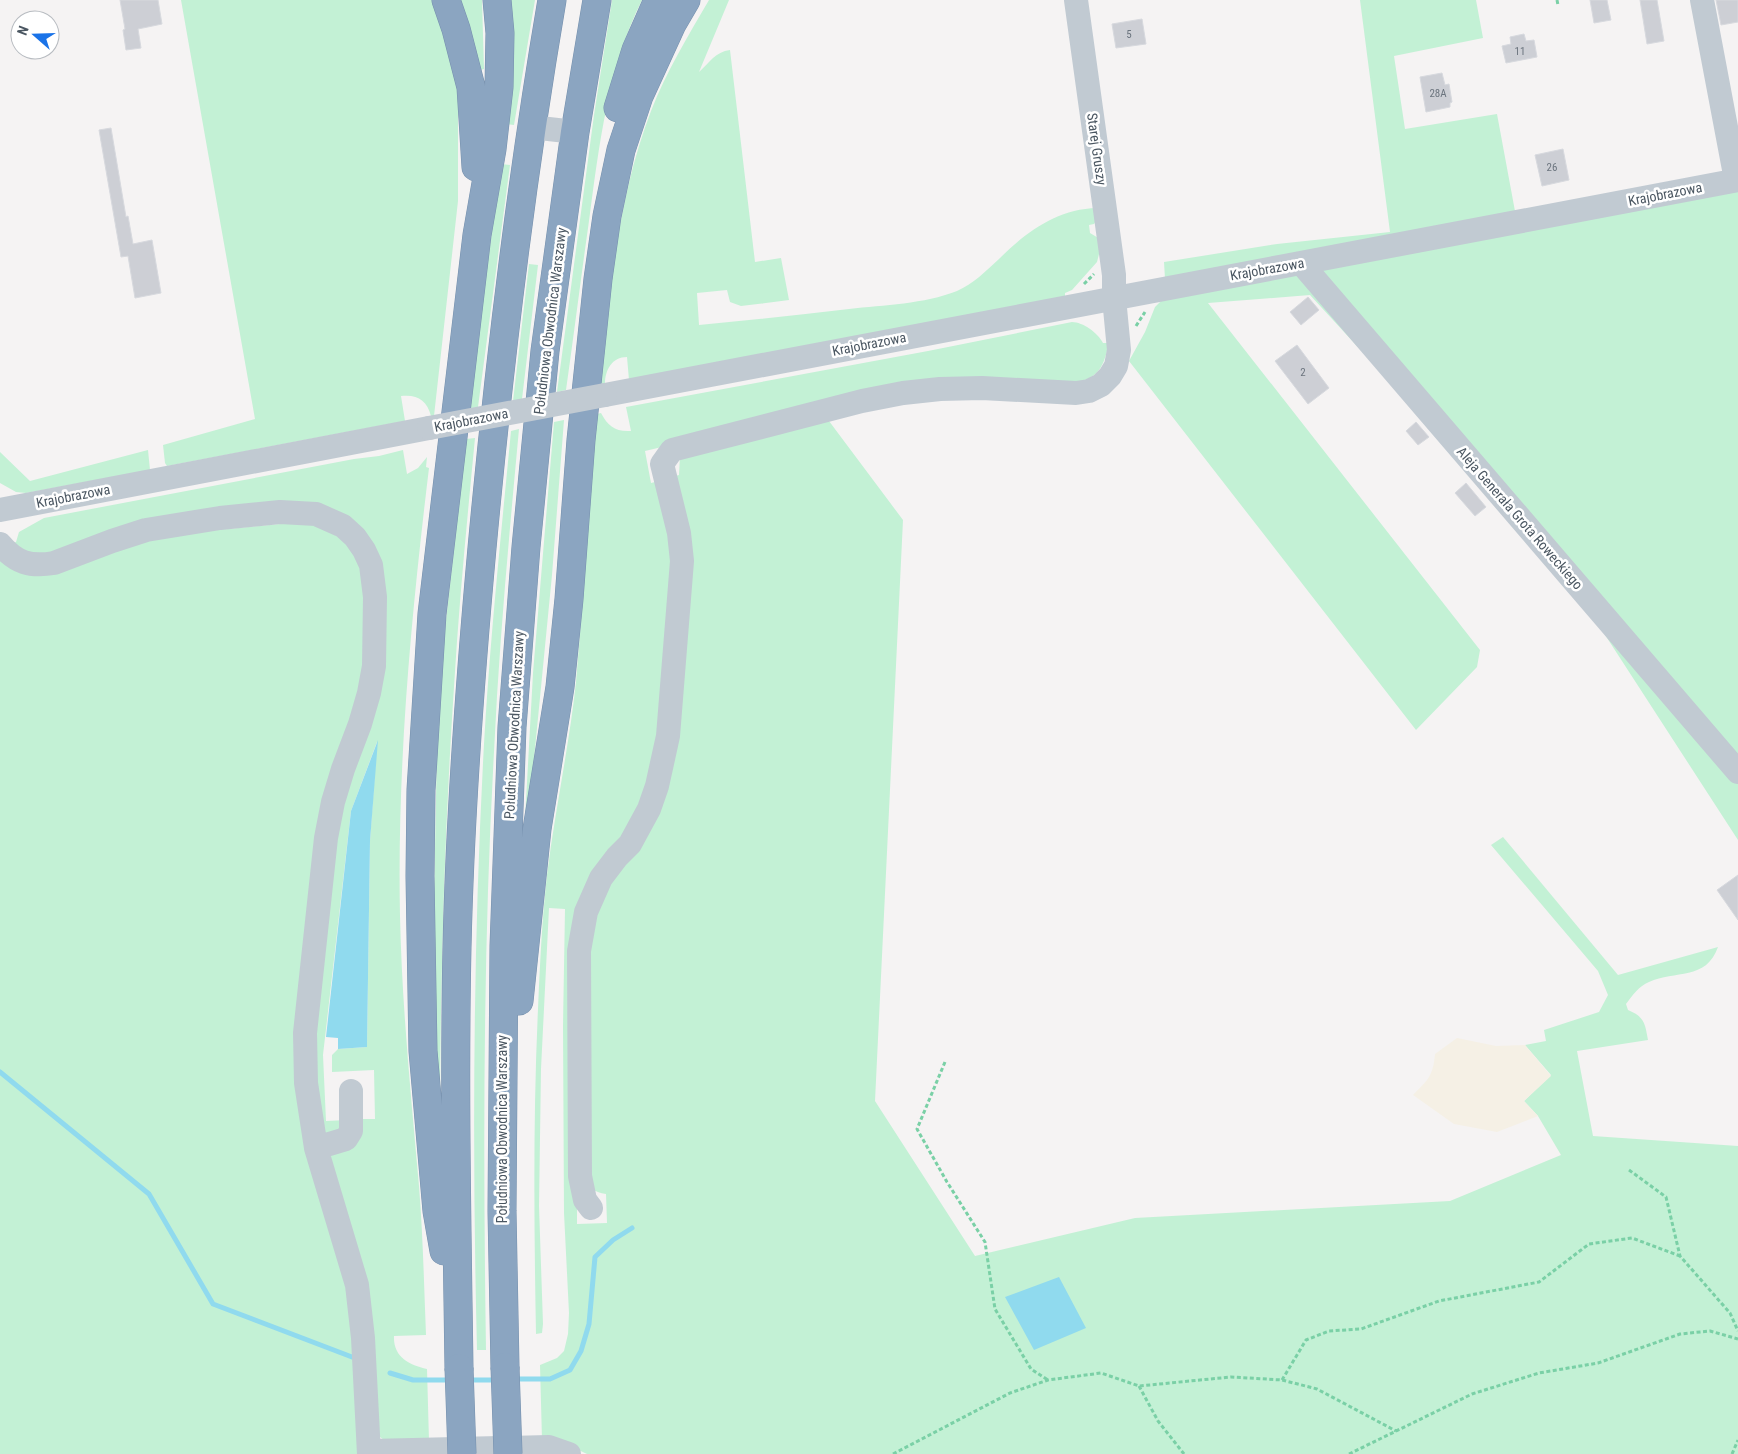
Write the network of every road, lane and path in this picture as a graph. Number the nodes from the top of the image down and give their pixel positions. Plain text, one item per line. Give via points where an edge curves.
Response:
1 (446, 0) edge
2 (497, 0) edge
3 (552, 0) edge
4 (597, 0) edge
5 (658, 0) edge
6 (686, 0) edge
7 (1076, 0) edge
8 (1557, 0) edge
9 (1702, 0) edge
10 (1558, 5) dead end
11 (531, 127) junction
12 (575, 132) junction
13 (1737, 180) edge
14 (477, 235) junction
15 (1301, 263) junction
16 (1096, 271) dead end
17 (1078, 291) dead end
18 (1114, 298) junction
19 (1147, 309) dead end
20 (1134, 330) dead end
21 (590, 352) junction
22 (0, 510) edge
23 (0, 544) edge
24 (1738, 772) edge
25 (945, 1062) dead end
26 (351, 1091) dead end
27 (316, 1148) junction
28 (1629, 1170) dead end
29 (591, 1208) dead end
30 (502, 1211) junction
31 (1680, 1256) junction
32 (1738, 1331) edge
33 (459, 1333) junction
34 (1738, 1339) edge
35 (1048, 1380) junction
36 (1282, 1380) junction
37 (1139, 1386) junction
38 (1396, 1431) junction
39 (1738, 1440) edge
40 (369, 1453) edge
41 (462, 1454) edge
42 (508, 1454) edge
43 (569, 1454) edge
44 (893, 1454) edge
45 (1184, 1454) edge
46 (1348, 1454) edge
47 (1732, 1454) edge

1 - 14 highway via 471,87 476,146
2 - 14 highway via 499,87
3 - 11 highway
4 - 12 highway, Południowa Obwodnica Warszawy
5 - 21 highway via 636,50 621,97 604,175 595,244
6 - 21 highway via 639,96 621,150 608,216
7 - 18 street, Starej Gruszy via 1112,258
8 - 10 path
9 - 13 street
11 - 12 street
11 - 33 highway via 498,385 466,739 457,943
12 - 30 highway, Południowa Obwodnica Warszawy via 545,351 512,727 504,946
13 - 15 street, Krajobrazowa
14 - 33 highway via 432,614 421,790 423,1052 437,1211
15 - 18 street, Krajobrazowa
15 - 24 street, Aleja Generała Grota Roweckiego
16 - 17 path
18 - 22 street, Krajobrazowa, bridge
18 - 29 street, Starej Gruszy via 1116,366 1101,385 1088,391 982,388 903,393 672,450 662,464 679,532 682,561 668,736 657,786 648,809 630,844 601,878 586,912 579,951 580,1176 585,1200
19 - 20 path
21 - 30 highway via 560,687 528,908
23 - 27 street via 10,556 22,562 45,565 146,530 220,518 299,512 316,514 343,526 364,550 371,565 375,589 374,666 369,693 338,785 326,838 305,1033 306,1082
25 - 35 path via 918,1129 985,1242 995,1309 1031,1369
26 - 27 street via 351,1131 346,1138
27 - 40 street via 357,1285
28 - 31 path via 1666,1197
30 - 42 highway, Południowa Obwodnica Warszawy, bridge
31 - 32 path via 1730,1313
31 - 36 path via 1632,1238 1589,1244 1539,1282 1439,1302 1361,1328 1329,1331 1306,1340
33 - 41 highway, bridge
34 - 38 path via 1710,1331 1680,1334 1598,1363 1539,1373 1472,1394
35 - 37 path via 1101,1373
35 - 44 path via 1010,1393
36 - 37 path via 1231,1377
36 - 38 path via 1316,1389
37 - 45 path via 1158,1421
38 - 46 path
39 - 47 path
40 - 43 street via 549,1447

